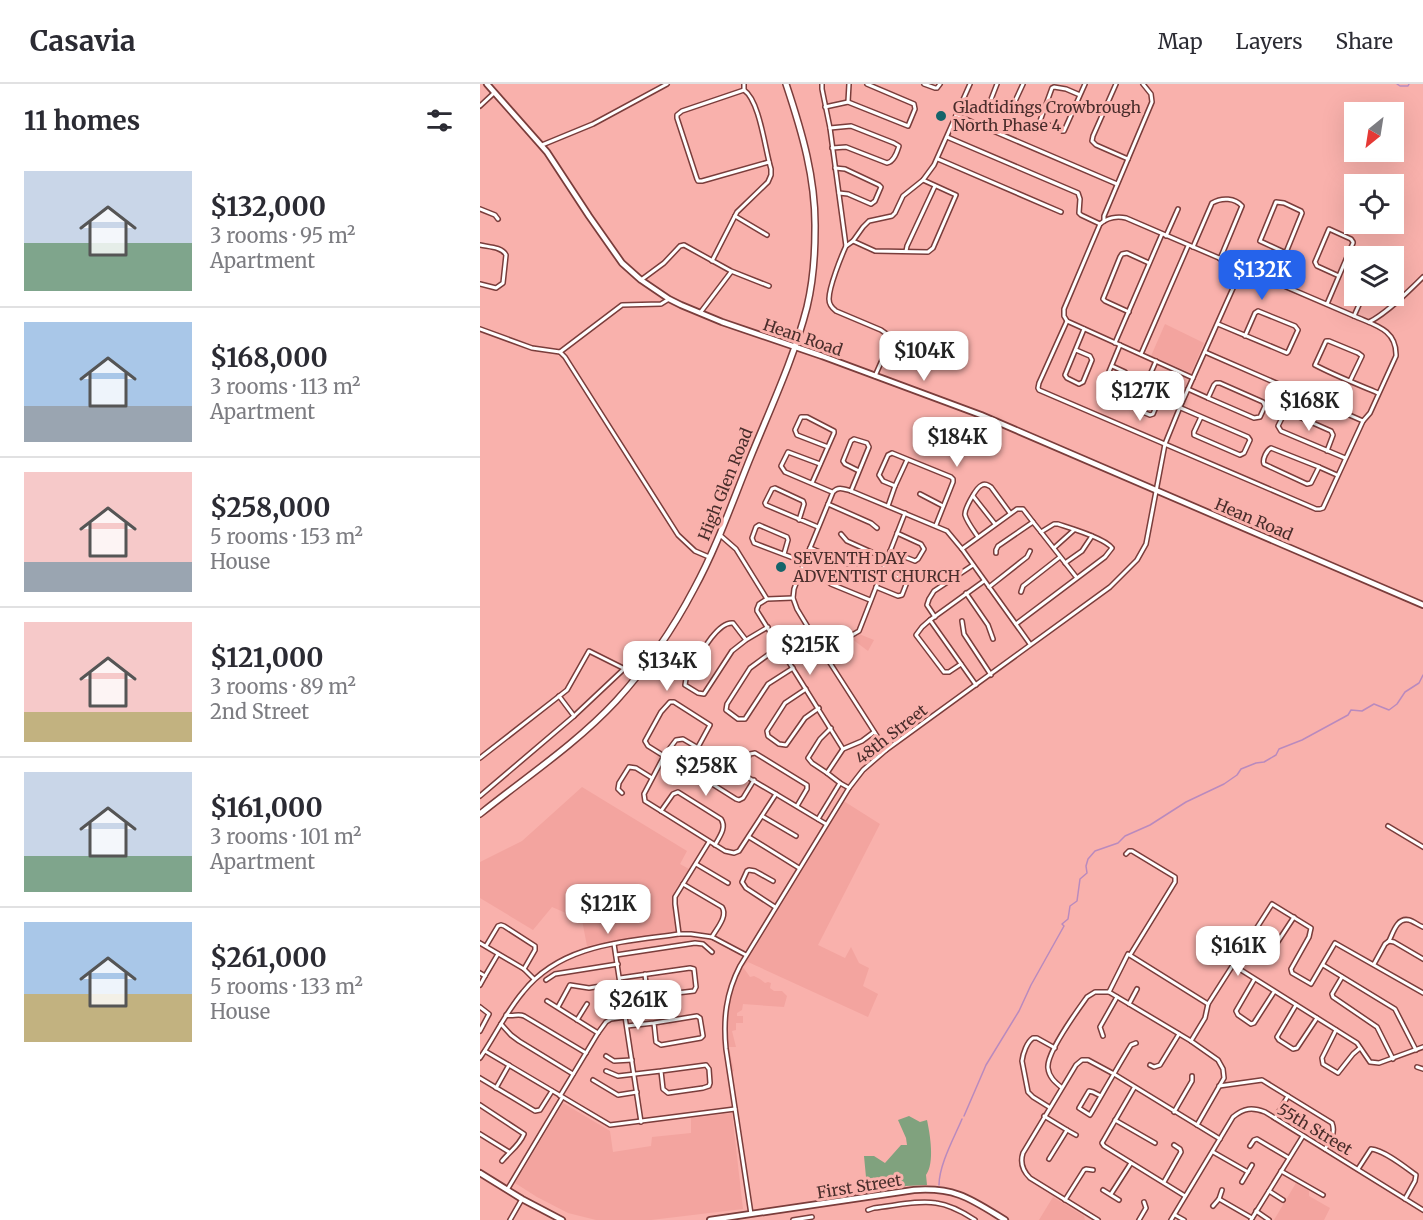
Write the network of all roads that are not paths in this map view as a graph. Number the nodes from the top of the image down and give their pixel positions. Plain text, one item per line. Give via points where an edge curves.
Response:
1 (487, 84) edge
2 (667, 84) edge
3 (744, 84) edge
4 (786, 84) edge
5 (822, 84) edge
6 (849, 84) edge
7 (867, 84) edge
8 (924, 84) edge
9 (940, 84) edge
10 (970, 84) edge
11 (997, 84) edge
12 (1023, 84) edge
13 (1085, 84) edge
14 (1116, 84) edge
15 (1143, 84) edge
16 (744, 90) junction
17 (495, 92) junction
18 (1080, 95) junction
19 (848, 102) junction
20 (480, 106) edge
21 (825, 107) junction
22 (956, 115) junction
23 (830, 128) junction
24 (947, 137) junction
25 (541, 146) junction
26 (832, 148) junction
27 (938, 159) junction
28 (1128, 159) junction
29 (769, 162) junction
30 (835, 168) junction
31 (923, 180) junction
32 (1117, 184) junction
33 (935, 186) junction
34 (839, 193) junction
35 (480, 209) edge
36 (1178, 209) dead end
37 (1061, 212) dead end
38 (735, 216) junction
39 (498, 219) dead end
40 (1102, 223) junction
41 (767, 235) dead end
42 (1164, 235) junction
43 (853, 241) junction
44 (480, 245) edge
45 (846, 246) junction
46 (1191, 246) junction
47 (906, 251) junction
48 (1286, 253) junction
49 (1220, 259) junction
50 (712, 261) junction
51 (1149, 263) junction
52 (1242, 268) junction
53 (732, 271) junction
54 (1339, 276) junction
55 (1423, 277) edge
56 (641, 280) junction
57 (1274, 282) junction
58 (480, 284) edge
59 (769, 286) dead end
60 (669, 299) junction
61 (1327, 304) junction
62 (1358, 306) edge
63 (1129, 312) junction
64 (700, 314) junction
65 (1354, 316) junction
66 (1067, 321) junction
67 (1368, 322) junction
68 (1218, 324) junction
69 (1084, 329) junction
70 (480, 330) edge
71 (1245, 336) junction
72 (1116, 343) junction
73 (1120, 345) junction
74 (795, 347) junction
75 (1076, 350) junction
76 (560, 352) junction
77 (1205, 352) junction
78 (1142, 354) junction
79 (1156, 361) junction
80 (1112, 366) junction
81 (875, 376) junction
82 (1193, 378) junction
83 (1147, 381) junction
84 (1350, 381) junction
85 (1188, 389) junction
86 (1379, 394) junction
87 (1208, 398) junction
88 (1180, 407) junction
89 (1201, 417) junction
90 (1363, 421) junction
91 (1165, 444) junction
92 (828, 447) junction
93 (1327, 451) junction
94 (1345, 458) junction
95 (907, 459) junction
96 (820, 464) junction
97 (1319, 467) junction
98 (859, 471) junction
99 (1337, 475) junction
100 (812, 483) junction
101 (896, 486) junction
102 (851, 491) junction
103 (1156, 491) junction
104 (833, 492) junction
105 (920, 494) dead end
106 (973, 496) junction
107 (828, 504) junction
108 (888, 506) junction
109 (943, 506) junction
110 (905, 513) junction
111 (1010, 513) junction
112 (799, 520) junction
113 (1034, 522) junction
114 (995, 524) junction
115 (936, 525) junction
116 (818, 527) junction
117 (877, 528) dead end
118 (1074, 530) junction
119 (1041, 532) junction
120 (897, 533) junction
121 (841, 534) dead end
122 (719, 535) junction
123 (1092, 536) junction
124 (978, 537) junction
125 (810, 548) junction
126 (1054, 548) junction
127 (962, 549) junction
128 (890, 551) junction
129 (1030, 551) dead end
130 (996, 553) dead end
131 (784, 554) junction
132 (1060, 557) junction
133 (709, 558) junction
134 (887, 559) junction
135 (804, 562) junction
136 (1065, 562) junction
137 (973, 565) junction
138 (882, 570) junction
139 (859, 572) dead end
140 (824, 578) dead end
141 (1077, 578) junction
142 (984, 581) junction
143 (876, 587) junction
144 (989, 587) junction
145 (1021, 592) dead end
146 (966, 593) junction
147 (793, 598) junction
148 (767, 599) junction
149 (870, 600) junction
150 (1423, 605) edge
151 (935, 617) junction
152 (930, 620) junction
153 (962, 621) dead end
154 (1016, 624) junction
155 (768, 627) junction
156 (993, 639) dead end
157 (746, 640) junction
158 (1030, 644) junction
159 (780, 646) junction
160 (823, 652) junction
161 (961, 664) junction
162 (625, 668) junction
163 (794, 668) junction
164 (638, 675) junction
165 (991, 675) junction
166 (976, 685) junction
167 (806, 689) junction
168 (559, 696) junction
169 (819, 708) junction
170 (574, 716) junction
171 (831, 728) junction
172 (874, 732) junction
173 (699, 747) junction
174 (843, 749) junction
175 (886, 750) junction
176 (664, 756) junction
177 (480, 758) edge
178 (739, 771) junction
179 (827, 773) junction
180 (652, 778) junction
181 (754, 780) junction
182 (840, 783) junction
183 (849, 788) junction
184 (622, 793) dead end
185 (776, 794) junction
186 (480, 796) edge
187 (797, 806) junction
188 (661, 812) junction
189 (480, 814) edge
190 (762, 816) junction
191 (818, 819) junction
192 (826, 824) junction
193 (1388, 826) dead end
194 (796, 836) dead end
195 (749, 837) junction
196 (709, 842) junction
197 (715, 845) junction
198 (1423, 847) edge
199 (1126, 854) dead end
200 (696, 864) junction
201 (799, 868) junction
202 (773, 881) dead end
203 (728, 883) dead end
204 (683, 884) junction
205 (775, 907) junction
206 (1294, 917) junction
207 (1423, 927) edge
208 (679, 934) junction
209 (712, 937) junction
210 (1389, 941) junction
211 (480, 943) edge
212 (614, 944) junction
213 (486, 946) junction
214 (1275, 946) dead end
215 (712, 952) dead end
216 (498, 954) junction
217 (616, 955) junction
218 (746, 955) junction
219 (1130, 955) junction
220 (1423, 959) edge
221 (618, 964) junction
222 (1323, 964) junction
223 (1374, 964) junction
224 (1233, 965) junction
225 (524, 969) junction
226 (480, 973) edge
227 (645, 974) junction
228 (485, 976) junction
229 (1342, 976) junction
230 (534, 978) junction
231 (620, 978) junction
232 (1255, 979) junction
233 (546, 980) dead end
234 (621, 983) junction
235 (480, 985) edge
236 (1137, 989) dead end
237 (1109, 992) junction
238 (1274, 992) junction
239 (1423, 992) edge
240 (1117, 997) junction
241 (547, 1001) dead end
242 (587, 1004) dead end
243 (1129, 1004) junction
244 (1208, 1004) junction
245 (1296, 1005) junction
246 (480, 1007) edge
247 (558, 1007) junction
248 (506, 1016) junction
249 (625, 1017) junction
250 (1317, 1018) junction
251 (577, 1020) junction
252 (654, 1023) junction
253 (501, 1024) junction
254 (627, 1026) junction
255 (1336, 1030) junction
256 (480, 1031) edge
257 (598, 1032) junction
258 (1179, 1034) junction
259 (1103, 1036) dead end
260 (1191, 1041) junction
261 (1136, 1043) dead end
262 (1423, 1047) edge
263 (1055, 1048) junction
264 (1361, 1048) junction
265 (1416, 1050) junction
266 (485, 1051) junction
267 (586, 1053) junction
268 (606, 1056) dead end
269 (480, 1058) edge
270 (1393, 1059) junction
271 (632, 1060) junction
272 (509, 1065) junction
273 (1150, 1065) dead end
274 (1417, 1067) dead end
275 (1423, 1069) edge
276 (606, 1071) dead end
277 (660, 1071) junction
278 (574, 1074) junction
279 (634, 1074) junction
280 (1114, 1074) junction
281 (1192, 1076) dead end
282 (480, 1078) edge
283 (593, 1080) dead end
284 (1219, 1086) junction
285 (496, 1088) junction
286 (1061, 1088) junction
287 (1134, 1088) junction
288 (552, 1091) junction
289 (637, 1092) junction
290 (1101, 1096) junction
291 (1288, 1096) junction
292 (561, 1097) junction
293 (480, 1106) edge
294 (1049, 1107) junction
295 (735, 1109) junction
296 (1174, 1112) junction
297 (1044, 1116) junction
298 (1275, 1118) junction
299 (1115, 1120) junction
300 (641, 1122) junction
301 (1197, 1125) junction
302 (1067, 1130) junction
303 (480, 1134) edge
304 (1076, 1136) dead end
305 (1303, 1136) junction
306 (1220, 1139) junction
307 (1155, 1143) dead end
308 (1174, 1145) dead end
309 (1250, 1146) dead end
310 (1325, 1149) junction
311 (509, 1152) junction
312 (1213, 1152) junction
313 (1289, 1158) junction
314 (1049, 1159) dead end
315 (502, 1161) dead end
316 (1131, 1163) junction
317 (1252, 1166) dead end
318 (1358, 1169) junction
319 (1093, 1170) dead end
320 (1281, 1171) junction
321 (1248, 1172) junction
322 (480, 1173) edge
323 (1164, 1182) junction
324 (1242, 1182) dead end
325 (507, 1190) junction
326 (1103, 1190) dead end
327 (1222, 1190) dead end
328 (1269, 1191) junction
329 (1111, 1194) junction
330 (1323, 1195) dead end
331 (1186, 1196) junction
332 (522, 1199) junction
333 (1219, 1199) junction
334 (1405, 1199) junction
335 (1065, 1200) junction
336 (1119, 1200) dead end
337 (1283, 1200) dead end
338 (1144, 1202) dead end
339 (1213, 1206) dead end
340 (868, 1210) dead end
341 (1423, 1210) edge
342 (1256, 1211) junction
343 (751, 1214) junction
344 (1174, 1215) junction
345 (812, 1217) dead end
346 (1252, 1219) edge
347 (510, 1220) edge
348 (562, 1220) edge
349 (710, 1220) edge
350 (793, 1220) edge
351 (975, 1220) edge
352 (1005, 1220) edge
353 (1098, 1220) edge
354 (1139, 1220) edge
355 (1171, 1220) edge
356 (1184, 1220) edge
357 (1269, 1220) edge

1 - 17 street, Hean Road
2 - 25 street via 593,124
3 - 16 street
4 - 74 main road, High Glen Road via 808,156 815,209 812,276
5 - 21 street
6 - 19 street
7 - 19 street via 914,105 908,126
8 - 9 street via 935,88
10 - 22 street
11 - 12 street via 990,102 1011,110
13 - 18 street
14 - 28 street via 1092,141
15 - 28 street via 1152,102
16 - 29 street via 751,97
16 - 29 street via 677,115 696,179 702,181
17 - 20 street
17 - 25 street, Hean Road
18 - 18 street via 1064,131 1040,121 1052,88
19 - 21 street
21 - 23 street
22 - 24 street
22 - 32 street
23 - 26 street
23 - 26 street via 851,126 899,146 892,162 887,163 846,147
24 - 27 street
24 - 40 street via 1078,193 1079,213
25 - 56 street, Hean Road via 615,254
26 - 30 street
27 - 31 street
27 - 37 street
28 - 32 street
29 - 38 street via 770,179
30 - 34 street
30 - 34 street via 881,187 871,204
31 - 33 street
31 - 43 street via 903,196 892,216 869,221
32 - 40 street
33 - 47 street
33 - 47 street via 956,195 933,248 928,252
34 - 45 street
35 - 39 street
36 - 42 street
38 - 41 street
38 - 50 street
40 - 42 street via 1126,218
40 - 66 street via 1064,309
42 - 46 street
42 - 51 street
43 - 45 street
43 - 47 street via 875,251
44 - 58 street via 501,249 506,255 503,283 496,288
45 - 81 street via 829,300 836,311 888,334 890,342
46 - 49 street
46 - 49 street via 1212,203 1234,200 1242,206
46 - 78 street
48 - 48 street via 1302,213 1276,202 1260,241
48 - 57 street
49 - 52 street
50 - 53 street
50 - 56 street via 680,246
51 - 63 street
51 - 63 street via 1126,253 1120,257 1103,299
52 - 57 street
52 - 68 street, 48th Street
53 - 59 street
53 - 64 street
54 - 54 street via 1353,242 1329,229 1315,262
54 - 61 street
55 - 67 street
56 - 60 street, Hean Road
57 - 61 street
60 - 64 street, Hean Road
60 - 76 street via 661,304 622,305
61 - 65 street
62 - 65 street
63 - 72 street
64 - 74 street, Hean Road
65 - 67 street
66 - 69 street
66 - 91 street via 1039,390
67 - 86 street via 1391,335 1396,350
68 - 71 street
68 - 77 street, 48th Street
69 - 72 street
69 - 75 street
70 - 76 street via 532,348
71 - 71 street via 1288,352 1298,328 1258,311
72 - 73 street
73 - 78 street
73 - 80 street
74 - 81 street, Hean Road
74 - 122 main road, High Glen Road
75 - 75 street via 1065,375 1079,384 1092,360
76 - 133 street via 678,535
77 - 82 street, 48th Street
77 - 90 street
78 - 79 street
79 - 82 street
79 - 83 street
80 - 80 street via 1101,393 1115,400 1127,375
81 - 103 street, Hean Road via 984,416
82 - 85 street, 48th Street
83 - 83 street via 1137,408 1151,415 1163,390
84 - 84 street via 1315,365 1326,341 1362,356
84 - 86 street
85 - 87 street
85 - 88 street, 48th Street
86 - 90 street
87 - 87 street via 1256,419 1265,406 1218,382
88 - 89 street
88 - 91 street, 48th Street
89 - 89 street via 1248,437 1244,453 1240,455 1196,436
90 - 94 street
91 - 99 street via 1316,509 1323,508
91 - 103 street, 48th Street
92 - 92 street via 834,430 801,417 795,430 797,435
92 - 96 street
93 - 93 street via 1278,428 1284,414 1288,412 1331,431
93 - 94 street
94 - 99 street
95 - 101 street
95 - 101 street via 890,453 879,473 883,481
95 - 109 street via 952,478
96 - 100 street
96 - 100 street via 788,452 781,466 785,472
97 - 97 street via 1271,447 1263,462 1309,484
97 - 99 street
98 - 98 street via 869,446 854,439 843,461
98 - 102 street
100 - 104 street
101 - 108 street
102 - 104 street via 838,488
102 - 108 street
103 - 150 street, Hean Road
103 - 158 street, 48th Street via 1146,544 1137,560 1110,587
104 - 107 street
105 - 109 street
106 - 111 street via 981,485 988,485
106 - 114 street
106 - 124 street via 965,514
107 - 116 street
107 - 117 street
108 - 110 street
109 - 115 street
110 - 115 street
110 - 120 street
111 - 113 street via 1023,509
111 - 114 street
112 - 112 street via 766,505 772,489 803,501
112 - 116 street
113 - 119 street
113 - 130 street via 998,546
114 - 124 street
115 - 127 street via 947,531
116 - 125 street
118 - 119 street via 1056,524
118 - 123 street
118 - 126 street
119 - 126 street
120 - 128 street
120 - 128 street via 924,549 915,561
121 - 134 street via 847,541
122 - 133 main road, High Glen Road
122 - 148 street via 736,549
123 - 136 street via 1084,549
123 - 141 street via 1112,548
124 - 127 street
125 - 135 street
125 - 139 street
126 - 132 street
127 - 137 street
128 - 134 street
129 - 144 street
131 - 131 street via 753,541 757,525 787,537
131 - 135 street
132 - 136 street
132 - 145 street via 1023,585
133 - 164 main road, High Glen Road via 677,620
134 - 138 street
135 - 147 street
136 - 141 street
137 - 142 street
137 - 151 street via 934,591 927,605
138 - 143 street
138 - 143 street via 905,580 905,589 900,597
140 - 149 street
141 - 154 street
142 - 144 street
142 - 146 street
143 - 149 street
144 - 154 street
146 - 151 street
146 - 156 street via 988,624
147 - 148 street
147 - 160 street
148 - 155 street via 757,609
149 - 160 street via 859,632
151 - 152 street
152 - 161 street
152 - 161 street via 916,635 944,672
153 - 165 street via 964,634
154 - 158 street
155 - 157 street
155 - 159 street
157 - 157 street via 732,651 704,694 686,685 686,679 721,627 733,623
158 - 165 street, 48th Street
159 - 163 street
159 - 163 street via 747,671 726,710 745,719 768,684
160 - 172 street
161 - 166 street
162 - 164 street
162 - 168 street via 589,651 567,690
162 - 170 street
163 - 167 street
164 - 189 main road, High Glen Road via 579,735
165 - 166 street, 48th Street
166 - 175 street, 48th Street
167 - 169 street
167 - 169 street via 783,705 767,731 768,736 786,745 805,718
168 - 170 street
168 - 177 street
169 - 171 street
170 - 186 street
171 - 174 street
171 - 179 street via 808,758
172 - 174 street
172 - 175 street
173 - 176 street via 680,739
173 - 176 street via 710,725 670,702 645,741
173 - 178 street
173 - 181 street via 690,770 736,799 743,798
174 - 179 street
175 - 183 street, 48th Street
176 - 180 street
178 - 181 street
178 - 187 street via 750,754 755,753 807,785
179 - 182 street
180 - 184 street via 629,767 618,785
180 - 188 street via 644,798
181 - 185 street
182 - 183 street
182 - 191 street
183 - 192 street, 48th Street
185 - 187 street
185 - 190 street
187 - 191 street
188 - 196 street
188 - 197 street via 678,792 724,822
190 - 194 street
190 - 195 street
191 - 192 street
192 - 201 street, 48th Street
193 - 198 street
195 - 197 street via 734,853
195 - 201 street
196 - 197 street
196 - 200 street
199 - 219 street via 1132,851 1175,877
200 - 203 street
200 - 204 street
201 - 205 street, 48th Street
202 - 205 street via 749,870 742,882
204 - 208 street via 675,900
204 - 209 street via 724,909
205 - 218 street, 48th Street
206 - 214 street
206 - 222 street via 1311,930 1291,972 1310,984
206 - 224 street via 1272,904
207 - 210 street via 1403,920
208 - 209 street
208 - 212 street
209 - 218 street
210 - 220 street
210 - 223 street
211 - 213 street
212 - 217 street
212 - 230 street via 568,956
213 - 216 street
213 - 225 street via 498,926 504,926 535,946
215 - 217 street via 694,943
216 - 225 street
216 - 228 street
217 - 221 street
218 - 295 street, 48th Street via 734,977 725,1014
219 - 237 street
219 - 244 street
221 - 231 street
221 - 233 street via 555,974
222 - 223 street via 1335,943
222 - 229 street
223 - 239 street
224 - 232 street
224 - 244 street
225 - 230 street
226 - 228 street
227 - 227 street via 692,968 696,987 651,996 647,993
227 - 231 street
228 - 235 street
229 - 265 street via 1395,1009
229 - 270 street via 1333,997 1379,1029
230 - 248 street
231 - 234 street
232 - 238 street
232 - 238 street via 1236,1011 1251,1024
234 - 247 street via 570,985
234 - 249 street
236 - 243 street
237 - 240 street
237 - 263 street via 1095,992 1087,997
238 - 245 street
240 - 243 street
240 - 259 street via 1100,1027
241 - 247 street
242 - 251 street
243 - 258 street
244 - 260 street via 1205,1018
245 - 250 street
245 - 250 street via 1277,1037 1293,1049
246 - 256 street via 489,1015
247 - 251 street
248 - 253 street
248 - 267 street via 524,1016
249 - 254 street
249 - 257 street via 608,1020
250 - 255 street
251 - 257 street
252 - 252 street via 697,1016 702,1038 659,1045
252 - 254 street
253 - 266 street
253 - 278 street via 519,1041
254 - 271 street
255 - 264 street
255 - 264 street via 1322,1058 1323,1064 1338,1073
257 - 267 street
258 - 260 street
258 - 273 street via 1160,1065
260 - 284 street via 1220,1062 1224,1078
261 - 280 street
262 - 265 street
263 - 286 street via 1048,1068
263 - 294 street via 1034,1038 1022,1057 1029,1092
264 - 270 street via 1370,1062
265 - 270 street
266 - 269 street
266 - 272 street
267 - 278 street
268 - 271 street via 614,1061
271 - 279 street
272 - 285 street
272 - 288 street
274 - 275 street
276 - 279 street via 616,1076
277 - 277 street via 706,1065 710,1083 703,1088 668,1093 663,1089
277 - 279 street
278 - 292 street
279 - 289 street
280 - 286 street via 1082,1060
280 - 287 street
280 - 290 street
281 - 296 street
282 - 285 street
283 - 289 street via 618,1095
284 - 291 street via 1262,1080
284 - 301 street
285 - 288 street via 535,1111 540,1110
286 - 294 street
287 - 296 street
287 - 299 street
288 - 292 street
289 - 300 street
290 - 290 street via 1090,1115 1079,1108 1089,1091
291 - 298 street
291 - 310 street via 1332,1123 1333,1134
292 - 300 street via 610,1125
292 - 325 street
293 - 311 street via 524,1134
294 - 297 street
295 - 300 street
295 - 343 street, 48th Street
296 - 301 street
297 - 302 street
297 - 335 street via 1021,1157 1022,1164 1030,1178
298 - 305 street, 55th Street
298 - 306 street, 55th Street via 1257,1109 1243,1110
299 - 307 street
299 - 316 street via 1102,1143
301 - 306 street
302 - 304 street
302 - 314 street
303 - 311 street
305 - 310 street, 55th Street
305 - 313 street
306 - 312 street, 55th Street
308 - 323 street via 1181,1152
309 - 313 street via 1257,1139
310 - 318 street, 55th Street
311 - 315 street
312 - 321 street
312 - 331 street, 55th Street
313 - 320 street
316 - 323 street
316 - 329 street
317 - 321 street
318 - 334 street, 55th Street
318 - 334 street via 1372,1149 1391,1158 1416,1175
319 - 335 street via 1084,1170
320 - 328 street
320 - 330 street
321 - 324 street
322 - 325 street
323 - 331 street
325 - 332 street
326 - 329 street
327 - 333 street
328 - 337 street
328 - 342 street
329 - 336 street
331 - 344 street, 55th Street
332 - 347 street
332 - 348 street
333 - 339 street
333 - 346 street
334 - 341 street, 55th Street
335 - 353 street
338 - 354 street via 1146,1208
340 - 351 street via 936,1203 960,1210
342 - 346 street
342 - 357 street
343 - 349 street, First Street
343 - 352 street, First Street via 933,1189 958,1194
344 - 355 street, 55th Street
344 - 356 street
345 - 350 street

